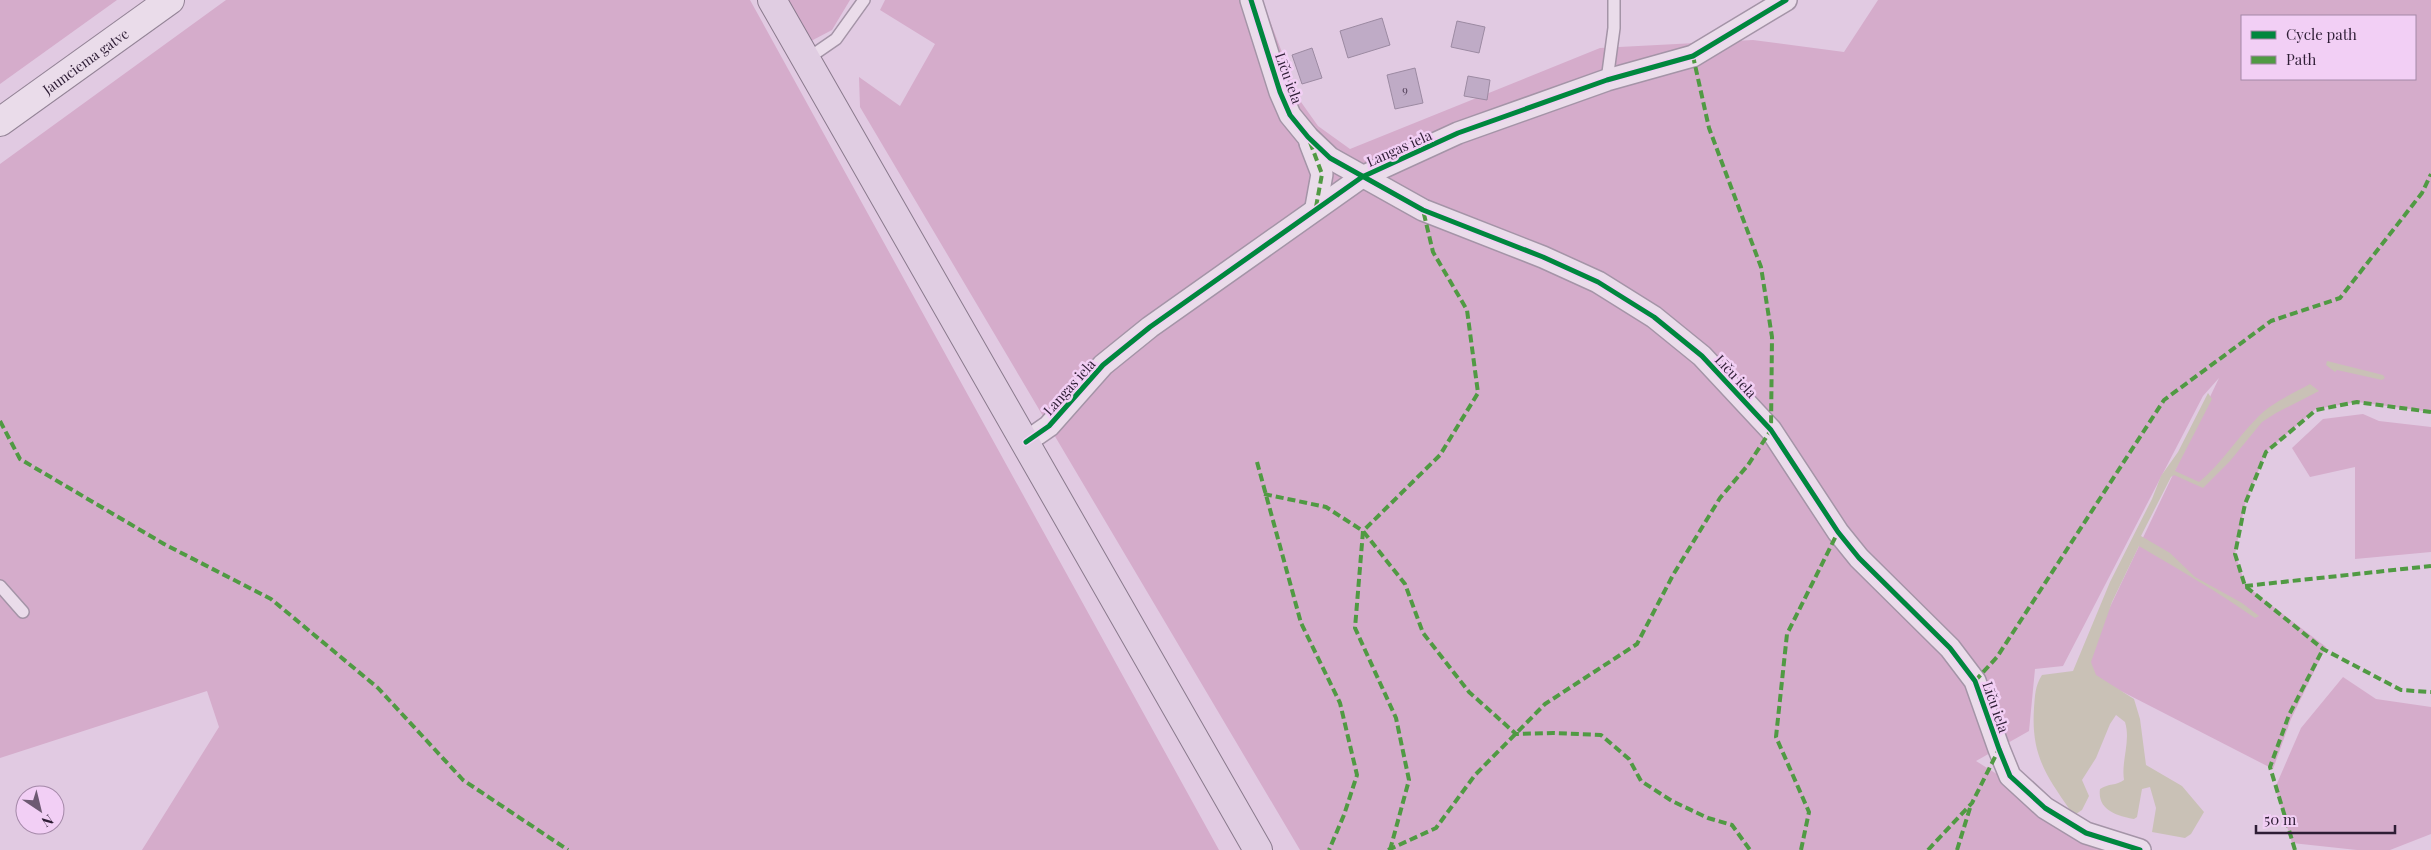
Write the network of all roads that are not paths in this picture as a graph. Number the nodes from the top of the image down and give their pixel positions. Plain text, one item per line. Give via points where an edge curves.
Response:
1 (170, 0) edge
2 (772, 0) edge
3 (864, 0) edge
4 (1251, 0) edge
5 (1614, 0) edge
6 (1786, 0) edge
7 (807, 59) junction
8 (1607, 80) junction
9 (0, 122) edge
10 (1308, 137) junction
11 (1362, 177) junction
12 (1316, 207) junction
13 (1026, 442) junction
14 (0, 586) edge
15 (23, 612) dead end
16 (1258, 850) edge
17 (2140, 850) edge

1 - 9 main road, Jaunciema gatve
2 - 7 main road
3 - 7 lane via 836,39
4 - 10 street, Līču iela via 1280,92 1290,115
5 - 8 lane
6 - 8 street, Langas iela via 1693,56
7 - 13 main road
8 - 11 street, Langas iela via 1458,133
10 - 11 street, Līču iela via 1330,158
10 - 12 street via 1322,174
11 - 12 street, Langas iela
11 - 17 street, Līču iela via 1423,210 1598,282 1654,317 1702,356 1772,430 1838,532 1859,558 1950,648 1975,681 2010,776 2045,808 2086,833
12 - 13 street, Langas iela via 1150,327 1103,366 1048,426
13 - 16 main road
14 - 15 lane

